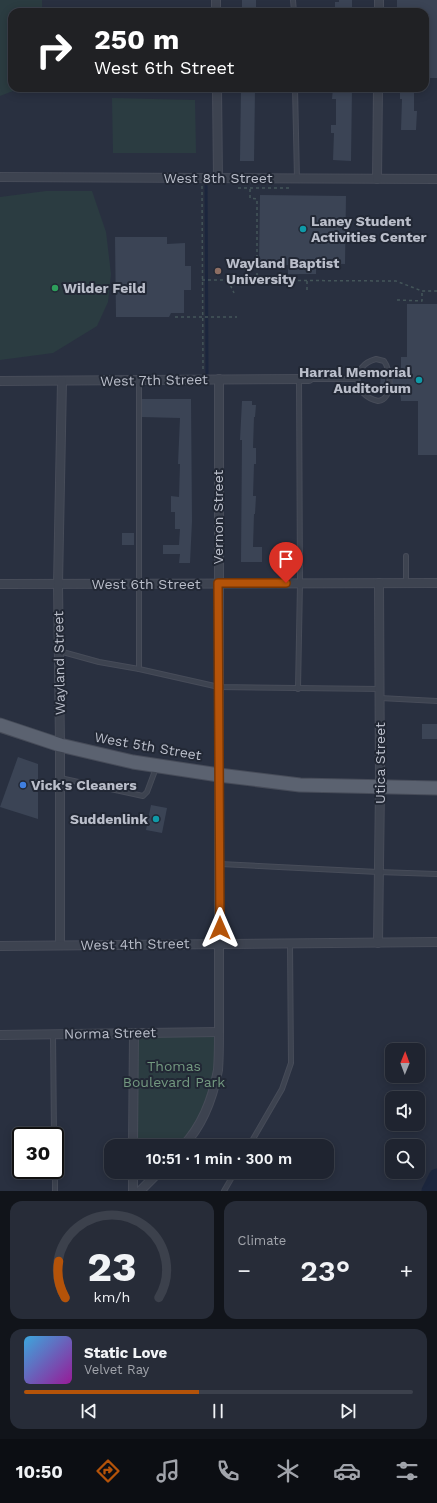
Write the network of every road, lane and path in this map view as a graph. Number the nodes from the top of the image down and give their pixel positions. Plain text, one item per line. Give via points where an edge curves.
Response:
1 (217, 92) edge
2 (295, 92) edge
3 (378, 92) edge
4 (0, 177) edge
5 (202, 178) junction
6 (218, 178) junction
7 (377, 178) junction
8 (250, 179) junction
9 (297, 179) junction
10 (437, 179) edge
11 (203, 280) junction
12 (228, 280) junction
13 (257, 280) junction
14 (307, 280) junction
15 (422, 291) junction
16 (437, 291) edge
17 (307, 292) dead end
18 (234, 293) dead end
19 (397, 300) dead end
20 (175, 317) dead end
21 (202, 317) junction
22 (237, 317) dead end
23 (219, 379) junction
24 (299, 379) junction
25 (309, 379) joint
26 (357, 379) junction
27 (139, 380) junction
28 (203, 380) junction
29 (0, 381) edge
30 (62, 381) junction
31 (406, 556) dead end
32 (218, 583) junction
33 (300, 583) junction
34 (437, 583) edge
35 (0, 584) edge
36 (58, 584) junction
37 (138, 584) junction
38 (379, 584) junction
39 (406, 584) junction
40 (59, 651) junction
41 (139, 669) junction
42 (218, 688) junction
43 (298, 689) junction
44 (380, 689) junction
45 (380, 698) junction
46 (437, 700) edge
47 (0, 725) edge
48 (60, 746) junction
49 (157, 766) junction
50 (219, 775) junction
51 (60, 778) junction
52 (380, 788) junction
53 (437, 788) edge
54 (220, 864) junction
55 (378, 872) junction
56 (437, 874) edge
57 (437, 942) edge
58 (220, 943) junction
59 (378, 943) junction
60 (290, 944) junction
61 (60, 945) junction
62 (0, 946) edge
63 (219, 1032) junction
64 (134, 1033) junction
65 (53, 1034) junction
66 (0, 1036) edge
67 (54, 1127) edge
68 (133, 1139) edge
69 (190, 1139) edge
70 (254, 1139) edge
71 (54, 1179) edge
72 (133, 1179) edge
73 (152, 1179) edge
74 (230, 1179) edge
75 (55, 1191) edge
76 (133, 1191) edge
77 (140, 1191) edge
78 (224, 1191) edge

1 - 6 street
2 - 9 lane
3 - 7 street
4 - 5 street, West 8th Street
5 - 6 street, West 8th Street
5 - 11 path
6 - 8 street, West 8th Street
7 - 9 street, West 8th Street
7 - 10 street, West 8th Street
8 - 9 street, West 8th Street
8 - 13 path via 250,198 257,199
11 - 12 path
11 - 21 path
12 - 13 path
12 - 18 path
13 - 14 path
14 - 15 path via 396,281
14 - 17 path
15 - 16 path
15 - 19 path via 422,301
20 - 21 path
21 - 22 path
21 - 28 path
23 - 24 street, West 7th Street
23 - 28 street, West 7th Street
23 - 32 street, Vernon Street
24 - 25 street, West 7th Street
24 - 33 lane
25 - 26 lane
26 - 26 lane via 360,389 368,397 382,401 387,395 389,369 384,361 376,359 368,362
27 - 28 street, West 7th Street
27 - 30 street, West 7th Street
27 - 37 lane
29 - 30 street, West 7th Street
30 - 36 street, Wayland Street
31 - 39 lane
32 - 33 street, West 6th Street
32 - 37 street, West 6th Street
32 - 42 street, Vernon Street
33 - 38 street, West 6th Street
33 - 43 lane
34 - 39 street, West 6th Street
35 - 36 street, West 6th Street
36 - 37 street, West 6th Street
36 - 40 street, Wayland Street
37 - 41 lane
38 - 39 street, West 6th Street
38 - 44 street, Utica Street
40 - 41 lane
40 - 48 street, Wayland Street
41 - 42 lane
42 - 43 lane
42 - 50 street, Vernon Street
43 - 44 lane
44 - 45 street, Utica Street
45 - 46 lane
45 - 52 street, Utica Street
47 - 48 main road, West 5th Street
48 - 49 main road, West 5th Street
48 - 51 street, Wayland Street
49 - 50 main road, West 5th Street
49 - 51 lane via 147,792 142,796
50 - 52 main road, West 5th Street via 300,785
50 - 54 street, Vernon Street
51 - 61 street, Wayland Street
52 - 53 main road, West 5th Street
52 - 55 street, Utica Street
54 - 55 lane
54 - 58 street, Vernon Street
55 - 56 lane
55 - 59 street, Utica Street
57 - 59 street, West 4th Street
58 - 60 street, West 4th Street
58 - 61 street, West 4th Street
58 - 63 street, Vernon Street
59 - 60 street, West 4th Street
60 - 70 lane via 290,1063 282,1089
61 - 62 street, West 4th Street
63 - 64 street, Norma Street
63 - 69 street, Vernon Street via 218,1070 208,1109
64 - 65 street, Norma Street
64 - 68 street
65 - 66 street, Norma Street
65 - 67 lane
71 - 75 lane
72 - 76 street
73 - 77 street
74 - 78 lane

